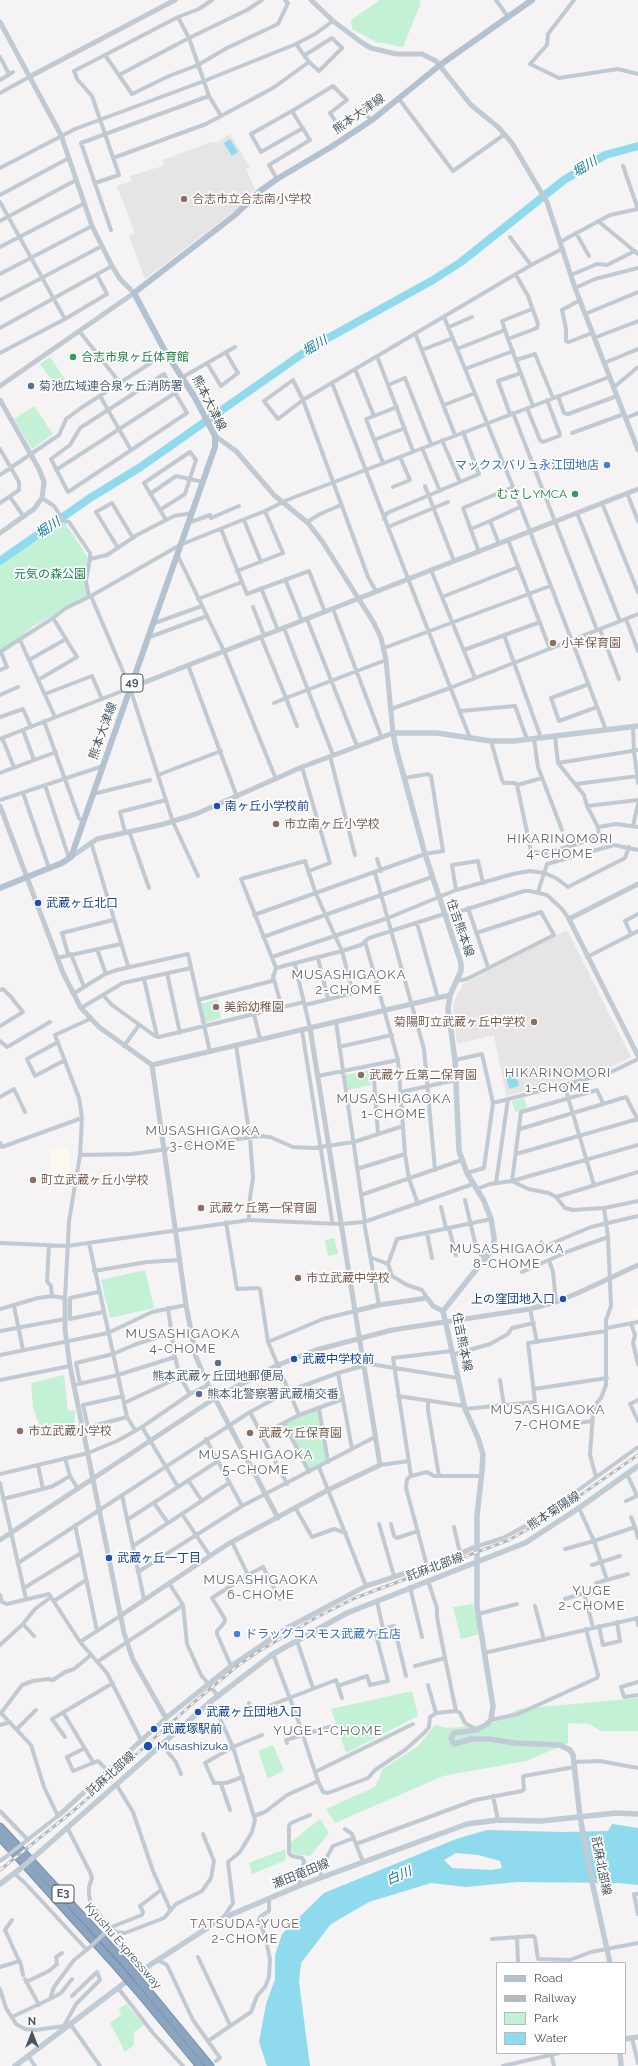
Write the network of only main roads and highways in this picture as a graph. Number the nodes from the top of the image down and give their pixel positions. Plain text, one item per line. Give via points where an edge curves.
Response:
1 (532, 0) edge
2 (636, 726) edge
3 (0, 888) edge
4 (638, 1466) edge
5 (476, 1563) junction
6 (638, 1814) edge
7 (580, 1817) junction
8 (0, 1827) edge
9 (0, 1837) edge
10 (0, 1884) edge
11 (610, 1962) edge
12 (141, 1988) junction
13 (620, 2054) edge
14 (15, 2066) edge
15 (200, 2066) edge
16 (210, 2066) edge
17 (621, 2066) edge

1 - 3 main road, 熊本大津線 / 49 via 440,65 372,120 260,191 235,215 134,293 166,353 183,376 205,415 215,436 215,447 70,857
2 - 5 main road, 住吉熊本線 via 541,738 491,741 437,733 394,733 438,899 461,963 461,972 450,995 448,1009 455,1060 458,1137 467,1173 491,1219 494,1247 443,1311 465,1407 481,1446 483,1463 476,1516
4 - 5 main road, 熊本菊陽線 via 525,1543
5 - 7 main road, 託麻北部線 via 478,1614 493,1700 491,1720 477,1730 454,1733 452,1741 454,1744 478,1738 560,1745 570,1750
5 - 10 main road, 託麻北部線, bridge via 347,1613 273,1654 210,1702 68,1829
6 - 7 main road, 瀬田竜田線 via 616,1813
7 - 11 main road, 託麻北部線
7 - 14 main road, 瀬田竜田線 via 541,1821 498,1820 467,1824 321,1877 223,1918 118,1988
8 - 12 highway, Kyushu Expressway / E3, bridge via 124,1963
9 - 12 highway, Kyushu Expressway / E3, bridge via 118,1968
12 - 15 highway, Kyushu Expressway / E3
12 - 16 highway, Kyushu Expressway / E3
13 - 17 main road

